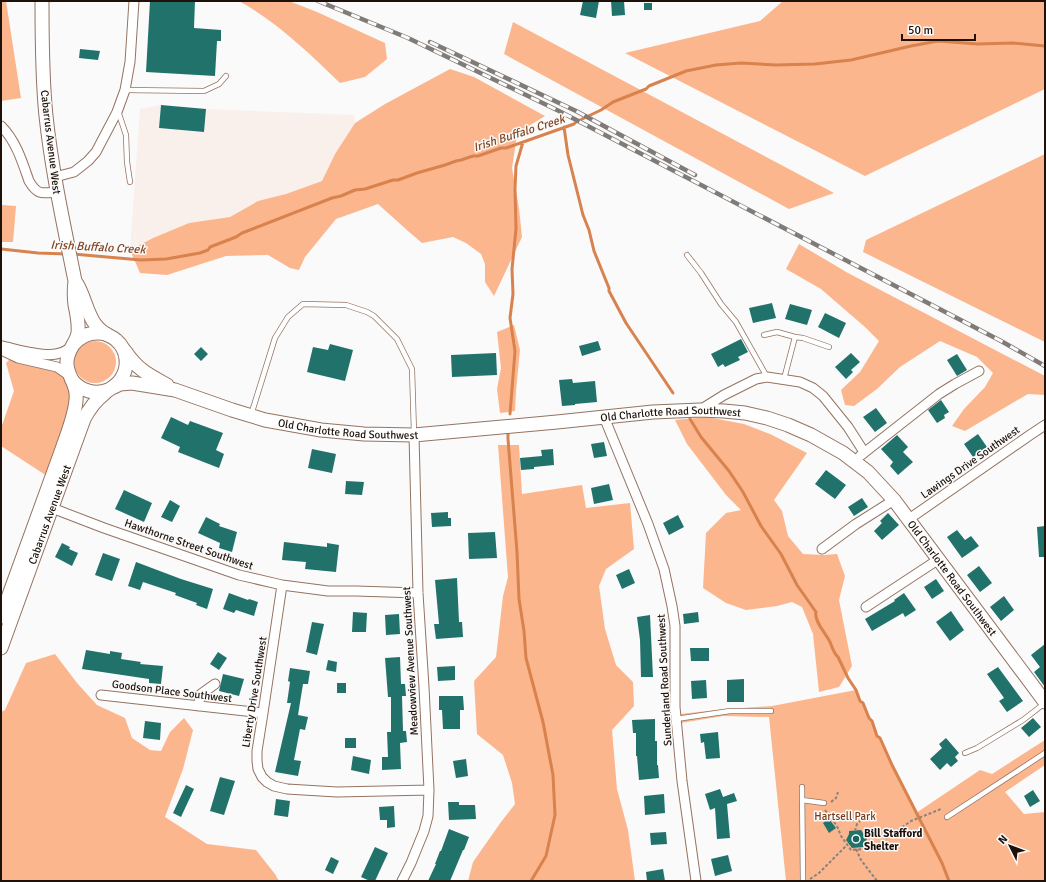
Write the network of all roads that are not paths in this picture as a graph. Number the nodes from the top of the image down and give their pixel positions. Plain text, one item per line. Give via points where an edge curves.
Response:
1 (42, 1) edge
2 (134, 1) edge
3 (226, 76) dead end
4 (125, 90) junction
5 (118, 110) junction
6 (1, 126) edge
7 (55, 177) junction
8 (130, 182) dead end
9 (57, 192) junction
10 (687, 255) dead end
11 (75, 281) junction
12 (106, 334) junction
13 (764, 335) dead end
14 (795, 337) junction
15 (121, 345) junction
16 (1, 346) edge
17 (72, 347) junction
18 (829, 347) dead end
19 (1, 350) edge
20 (979, 371) dead end
21 (767, 377) junction
22 (71, 378) junction
23 (784, 379) junction
24 (112, 388) junction
25 (175, 390) junction
26 (700, 410) junction
27 (251, 416) junction
28 (604, 417) junction
29 (1045, 425) edge
30 (414, 435) junction
31 (864, 452) junction
32 (854, 461) junction
33 (894, 500) junction
34 (52, 508) junction
35 (909, 519) junction
36 (822, 548) dead end
37 (939, 559) junction
38 (282, 585) junction
39 (11, 590) junction
40 (418, 593) junction
41 (866, 607) dead end
42 (1, 617) edge
43 (1, 648) edge
44 (214, 684) dead end
45 (101, 694) dead end
46 (1045, 702) edge
47 (198, 706) junction
48 (771, 711) dead end
49 (263, 713) junction
50 (676, 719) junction
51 (965, 753) dead end
52 (1045, 753) edge
53 (802, 787) dead end
54 (428, 790) junction
55 (802, 800) junction
56 (824, 803) road end
57 (947, 817) dead end
58 (402, 881) edge
59 (696, 881) edge
60 (803, 881) edge

1 - 7 street, Cabarrus Avenue West via 46,115
2 - 4 street via 130,62
3 - 4 lane via 219,84 204,91
4 - 5 street
5 - 7 street via 96,152 88,161 74,172
5 - 8 lane via 126,135
6 - 9 street via 16,146 32,186 41,193
7 - 9 street, Cabarrus Avenue West
9 - 11 street, Cabarrus Avenue West
10 - 21 lane via 736,322
11 - 12 street, Cabarrus Avenue West via 91,317
11 - 17 street, Cabarrus Avenue West via 74,298 78,328
12 - 15 street, Cabarrus Avenue West
12 - 17 street via 88,334
13 - 14 lane via 777,332
14 - 18 lane
14 - 23 lane
15 - 24 street, Cabarrus Avenue West via 126,357 126,370 120,381
15 - 25 street, Old Charlotte Road Southwest via 142,370
16 - 17 street via 51,355
17 - 22 street, Cabarrus Avenue West via 67,361
19 - 22 street via 18,358 54,366
20 - 31 street via 954,384
21 - 23 street
21 - 26 street via 756,379
22 - 24 street via 78,386 89,392
22 - 39 street, Cabarrus Avenue West via 76,397 71,421
23 - 31 street via 800,382 823,396
24 - 25 street, Old Charlotte Road Southwest via 132,383
24 - 34 street, Cabarrus Avenue West via 94,404 84,419
25 - 27 street, Old Charlotte Road Southwest
26 - 28 street, Old Charlotte Road Southwest
26 - 32 street, Old Charlotte Road Southwest via 745,413 767,418 811,434
27 - 30 street, Old Charlotte Road Southwest via 321,430
27 - 30 lane via 275,338 288,317 303,304 346,305 374,316 397,339 407,356 412,369
28 - 30 street, Old Charlotte Road Southwest
28 - 50 street, Sunderland Road Southwest via 664,569 674,626
29 - 35 street, Lawings Drive Southwest
30 - 40 street, Meadowview Avenue Southwest
31 - 32 street
32 - 33 street, Old Charlotte Road Southwest
33 - 35 street, Old Charlotte Road Southwest
33 - 36 street
34 - 38 street, Hawthorne Street Southwest via 239,575
34 - 39 street, Cabarrus Avenue West
35 - 37 street, Old Charlotte Road Southwest
37 - 41 street
37 - 46 street, Old Charlotte Road Southwest
38 - 40 street, Hawthorne Street Southwest via 328,591
38 - 49 street, Liberty Drive Southwest
39 - 42 street, Cabarrus Avenue West
39 - 43 street, Cabarrus Avenue West
40 - 54 street, Meadowview Avenue Southwest
44 - 47 street via 201,694
45 - 47 street, Goodson Place Southwest
46 - 51 lane via 1023,720
47 - 49 street, Goodson Place Southwest
48 - 50 lane via 730,711
49 - 54 street, Liberty Drive Southwest via 257,750 258,769 262,777 274,786 337,792
50 - 59 street, Sunderland Road Southwest
52 - 57 lane
53 - 55 lane
54 - 58 street, Meadowview Avenue Southwest via 428,816 424,831
55 - 56 lane
55 - 60 lane

